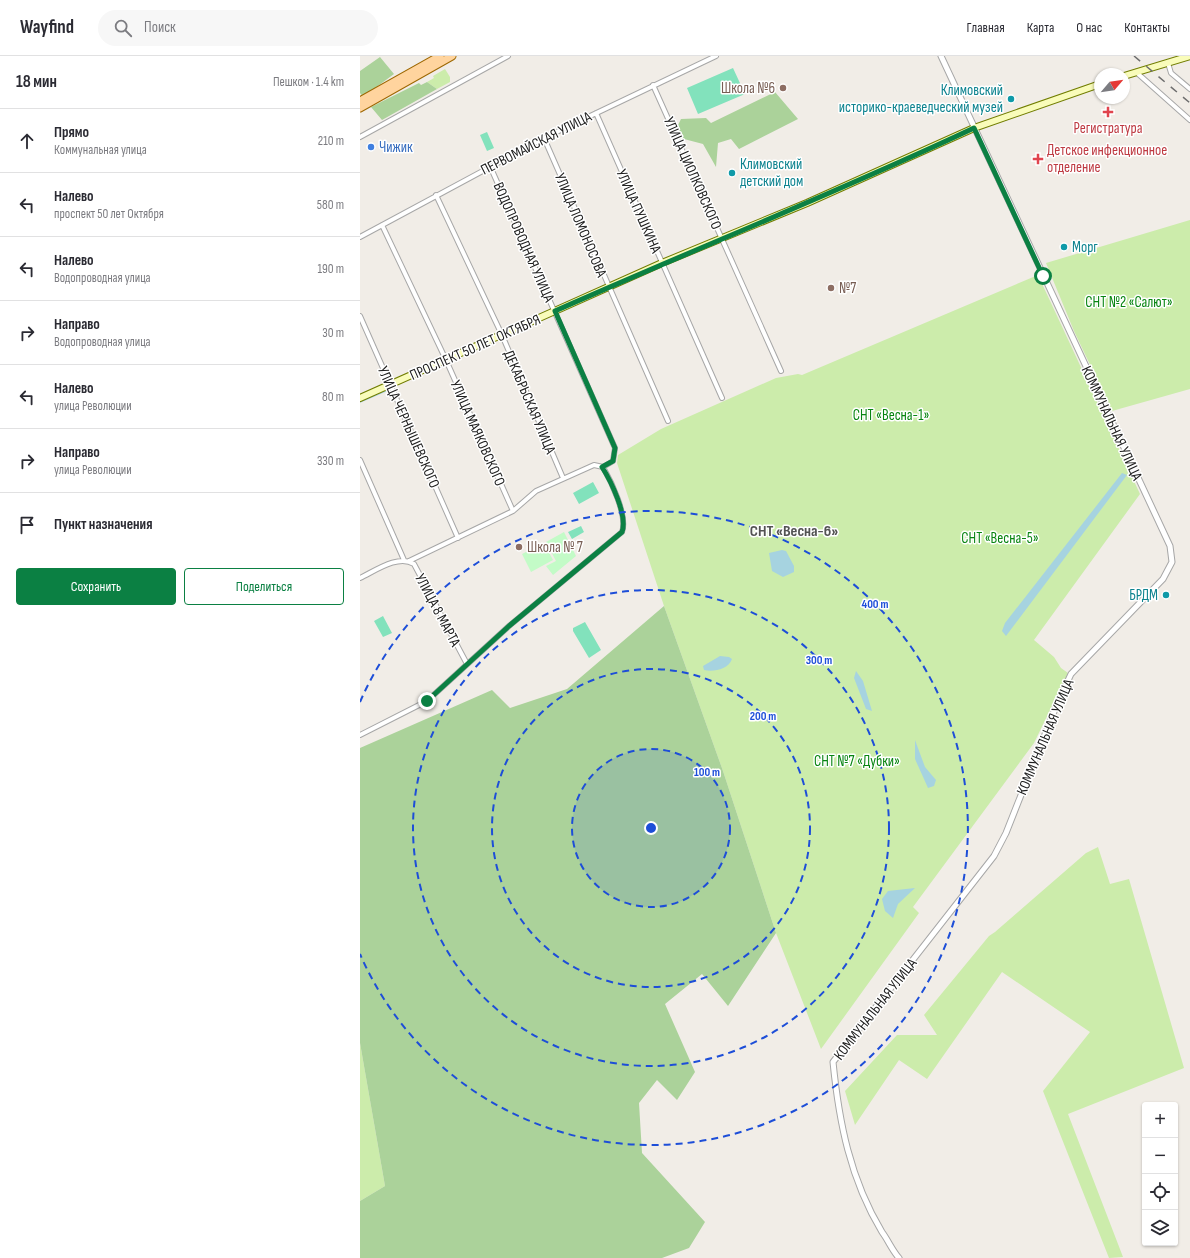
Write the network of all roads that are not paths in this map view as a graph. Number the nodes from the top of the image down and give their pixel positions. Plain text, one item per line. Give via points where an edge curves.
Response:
1 (440, 56) edge
2 (452, 56) edge
3 (508, 56) edge
4 (716, 56) edge
5 (941, 56) edge
6 (1190, 56) edge
7 (1168, 63) junction
8 (1136, 72) junction
9 (1130, 74) edge
10 (653, 85) junction
11 (1094, 86) edge
12 (1190, 89) edge
13 (360, 101) edge
14 (360, 108) edge
15 (596, 113) junction
16 (1190, 120) edge
17 (974, 128) junction
18 (360, 137) edge
19 (544, 138) junction
20 (490, 166) junction
21 (436, 195) junction
22 (382, 225) junction
23 (360, 236) edge
24 (723, 238) junction
25 (662, 263) junction
26 (608, 288) junction
27 (555, 311) junction
28 (360, 316) edge
29 (502, 335) junction
30 (446, 360) junction
31 (781, 371) dead end
32 (390, 385) junction
33 (360, 398) edge
34 (722, 398) dead end
35 (668, 422) dead end
36 (360, 460) edge
37 (602, 467) junction
38 (563, 478) junction
39 (513, 511) junction
40 (458, 538) junction
41 (404, 560) junction
42 (409, 562) junction
43 (360, 578) edge
44 (467, 664) junction
45 (360, 735) edge
46 (899, 1258) edge

1 - 13 main road
2 - 14 main road
3 - 18 street
4 - 10 street, ПЕРВОМАЙСКАЯ УЛИЦА
5 - 17 street, КОММУНАЛЬНАЯ УЛИЦА
6 - 7 main road
7 - 8 main road
7 - 12 street via 1171,73
8 - 9 main road
8 - 16 street
10 - 15 street, ПЕРВОМАЙСКАЯ УЛИЦА
10 - 24 street, УЛИЦА ЦИОЛКОВСКОГО
11 - 17 main road, ПРОСПЕКТ 50 ЛЕТ ОКТЯБРЯ
15 - 19 street, ПЕРВОМАЙСКАЯ УЛИЦА
15 - 25 street, УЛИЦА ПУШКИНА
17 - 24 main road, ПРОСПЕКТ 50 ЛЕТ ОКТЯБРЯ
17 - 46 street, КОММУНАЛЬНАЯ УЛИЦА via 1170,546 1172,562 1163,579 1071,674 1006,833 994,856 833,1062 839,1115 850,1161 860,1190
19 - 20 street, ПЕРВОМАЙСКАЯ УЛИЦА
19 - 26 street, УЛИЦА ЛОМОНОСОВА
20 - 21 street, ПЕРВОМАЙСКАЯ УЛИЦА
20 - 27 street, ВОДОПРОВОДНАЯ УЛИЦА
21 - 22 street, ПЕРВОМАЙСКАЯ УЛИЦА
21 - 29 street, ДЕКАБРЬСКАЯ УЛИЦА
22 - 23 street, ПЕРВОМАЙСКАЯ УЛИЦА
22 - 30 street, УЛИЦА МАЯКОВСКОГО
24 - 25 main road, ПРОСПЕКТ 50 ЛЕТ ОКТЯБРЯ
24 - 31 street, УЛИЦА ЦИОЛКОВСКОГО
25 - 26 main road, ПРОСПЕКТ 50 ЛЕТ ОКТЯБРЯ
25 - 34 street, УЛИЦА ПУШКИНА
26 - 27 main road, ПРОСПЕКТ 50 ЛЕТ ОКТЯБРЯ
26 - 35 street, УЛИЦА ЛОМОНОСОВА
27 - 29 main road, ПРОСПЕКТ 50 ЛЕТ ОКТЯБРЯ
27 - 37 street, ВОДОПРОВОДНАЯ УЛИЦА via 615,448 613,461
28 - 32 street, УЛИЦА ЧЕРНЫШЕВСКОГО
29 - 30 main road, ПРОСПЕКТ 50 ЛЕТ ОКТЯБРЯ
29 - 38 street, ДЕКАБРЬСКАЯ УЛИЦА
30 - 32 main road, ПРОСПЕКТ 50 ЛЕТ ОКТЯБРЯ
30 - 39 street, УЛИЦА МАЯКОВСКОГО
32 - 33 main road, ПРОСПЕКТ 50 ЛЕТ ОКТЯБРЯ
32 - 40 street, УЛИЦА ЧЕРНЫШЕВСКОГО
36 - 41 street
37 - 38 street via 594,465
37 - 44 street via 625,521 622,532
38 - 39 street via 536,491
39 - 40 street
40 - 42 street
41 - 42 street, УЛИЦА 8 МАРТА
41 - 43 street, УЛИЦА 8 МАРТА
42 - 44 street, УЛИЦА 8 МАРТА via 414,564
44 - 45 street via 427,701

